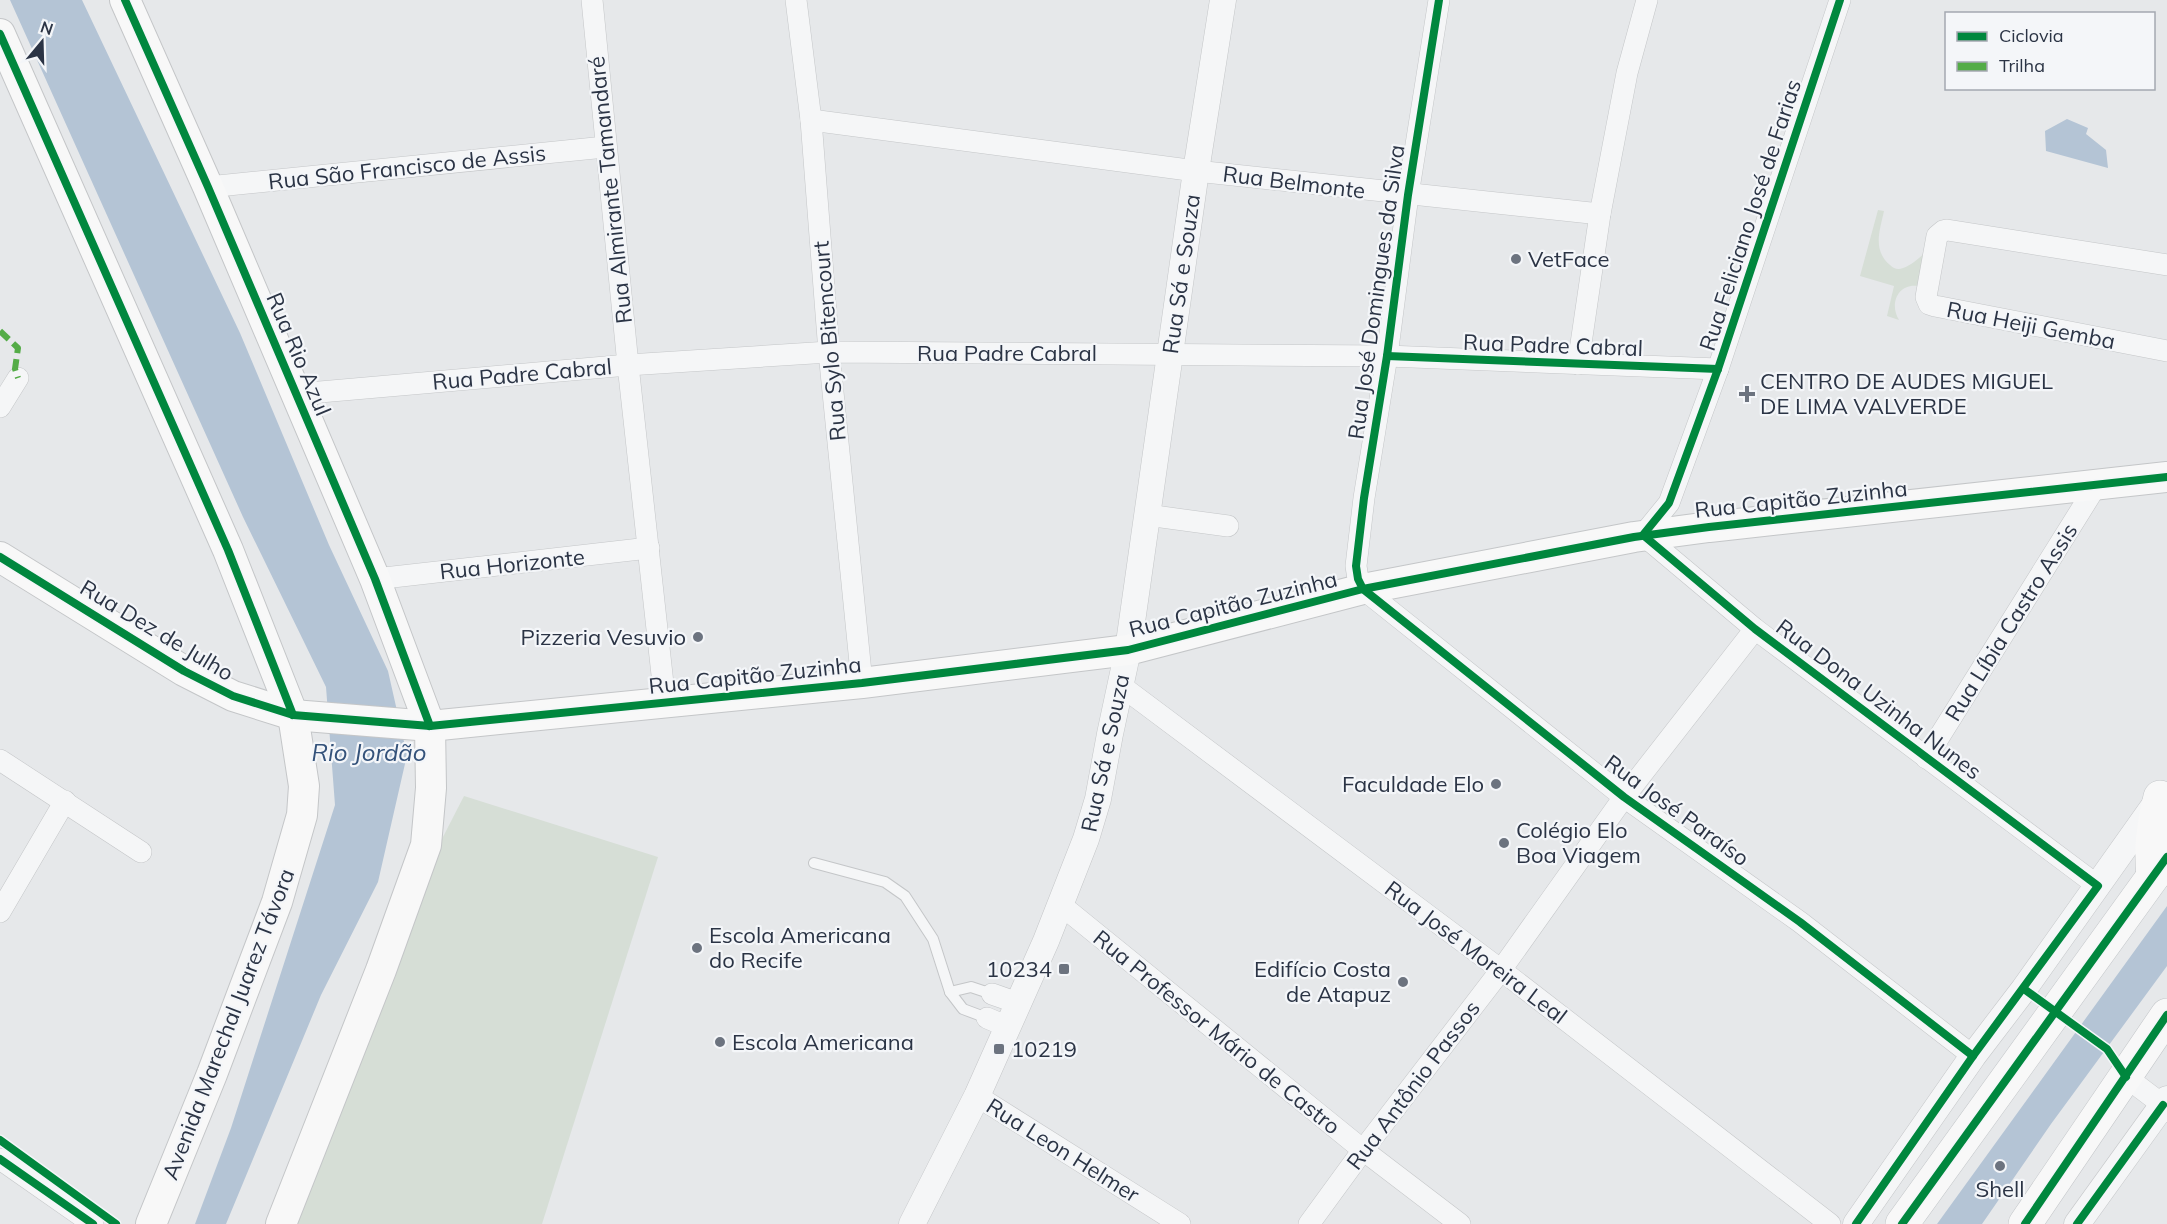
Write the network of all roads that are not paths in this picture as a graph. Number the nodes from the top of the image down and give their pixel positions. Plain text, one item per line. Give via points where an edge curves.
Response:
1 (125, 0) edge
2 (592, 0) edge
3 (796, 0) edge
4 (1223, 0) edge
5 (1439, 0) edge
6 (1647, 0) edge
7 (1840, 0) edge
8 (0, 34) edge
9 (811, 120) junction
10 (605, 147) junction
11 (1196, 171) junction
12 (208, 188) junction
13 (1408, 195) junction
14 (1600, 214) junction
15 (2167, 265) edge
16 (2167, 351) edge
17 (829, 352) junction
18 (1170, 353) junction
19 (1387, 356) junction
20 (628, 364) junction
21 (1578, 364) junction
22 (1718, 369) junction
23 (18, 378) dead end
24 (297, 394) junction
25 (0, 407) edge
26 (2167, 477) edge
27 (2096, 486) junction
28 (1147, 515) junction
29 (1228, 526) dead end
30 (1643, 535) junction
31 (649, 548) junction
32 (0, 557) edge
33 (375, 579) junction
34 (1363, 589) junction
35 (1755, 628) junction
36 (1128, 650) junction
37 (862, 683) junction
38 (1120, 685) junction
39 (666, 702) junction
40 (302, 716) junction
41 (420, 726) junction
42 (1926, 758) junction
43 (0, 760) edge
44 (2164, 793) edge
45 (1624, 796) junction
46 (65, 801) junction
47 (141, 852) dead end
48 (813, 863) dead end
49 (2160, 867) edge
50 (2098, 886) junction
51 (1061, 905) junction
52 (0, 912) edge
53 (1501, 970) junction
54 (950, 992) junction
55 (992, 994) joint
56 (1018, 1003) junction
57 (2167, 1015) edge
58 (997, 1023) junction
59 (1973, 1056) junction
60 (2126, 1077) junction
61 (977, 1096) junction
62 (2166, 1104) edge
63 (1363, 1150) junction
64 (0, 1159) edge
65 (93, 1224) edge
66 (151, 1224) edge
67 (281, 1224) edge
68 (912, 1224) edge
69 (1180, 1224) edge
70 (1309, 1224) edge
71 (1460, 1224) edge
72 (1830, 1224) edge
73 (1856, 1224) edge
74 (1902, 1224) edge
75 (2025, 1224) edge
76 (2077, 1224) edge

1 - 12 main road, Rua Rio Azul
2 - 10 street, Rua Almirante Tamandaré
3 - 9 street, Rua Sylo Bitencourt
4 - 11 street, Rua Sá e Souza
5 - 13 street, Rua José Domingues da Silva
6 - 14 street via 1627,73
7 - 22 street, Rua Feliciano José de Farias
8 - 40 main road
9 - 11 street, Rua Belmonte
9 - 17 street, Rua Sylo Bitencourt
10 - 12 street, Rua São Francisco de Assis
10 - 20 street, Rua Almirante Tamandaré
11 - 13 street, Rua Belmonte
11 - 18 street, Rua Sá e Souza
12 - 24 main road, Rua Rio Azul
13 - 14 street, Rua Belmonte
13 - 19 street, Rua José Domingues da Silva
14 - 21 street
15 - 16 street, Rua Heiji Gemba via 1947,230 1937,236 1926,297 1929,304
17 - 18 street, Rua Padre Cabral
17 - 20 street, Rua Padre Cabral
17 - 37 street, Rua Sylo Bitencourt
18 - 19 street, Rua Padre Cabral
18 - 28 street, Rua Sá e Souza
19 - 21 street, Rua Padre Cabral
19 - 34 street, Rua José Domingues da Silva via 1356,566
20 - 24 street, Rua Padre Cabral
20 - 31 street, Rua Almirante Tamandaré
21 - 22 street, Rua Padre Cabral
22 - 30 street, Rua Feliciano José de Farias via 1669,503
23 - 25 street
24 - 33 main road, Rua Rio Azul
26 - 27 main road, Rua Capitão Zuzinha
27 - 30 main road, Rua Capitão Zuzinha
27 - 42 street, Rua Líbia Castro Assis
28 - 29 street
28 - 36 street, Rua Sá e Souza
30 - 34 main road, Rua Capitão Zuzinha
30 - 35 street, Rua Dona Uzinha Nunes
31 - 33 street, Rua Horizonte
31 - 39 street, Rua Almirante Tamandaré
32 - 40 main road, Rua Dez de Julho via 184,671 233,696
33 - 41 main road, Rua Rio Azul
34 - 36 main road, Rua Capitão Zuzinha
34 - 45 street, Rua José Paraíso
35 - 42 street, Rua Dona Uzinha Nunes
35 - 45 street, Rua Antônio Passos
36 - 37 main road, Rua Capitão Zuzinha
36 - 38 street, Rua Sá e Souza
37 - 39 main road, Rua Capitão Zuzinha
38 - 51 street, Rua Sá e Souza via 1098,799
38 - 53 street, Rua José Moreira Leal
39 - 41 main road, Rua Capitão Zuzinha
40 - 41 main road, Rua Dez de Julho
40 - 66 main road, Avenida Marechal Juarez Távora via 302,815 278,902
41 - 67 main road via 431,788 426,844
42 - 50 street, Rua Dona Uzinha Nunes
43 - 46 street
44 - 49 main road via 2154,818 2151,847
44 - 50 street
45 - 53 street, Rua Antônio Passos
45 - 59 street, Rua José Paraíso via 1792,916
46 - 47 street
46 - 52 street
48 - 54 lane via 885,882 905,896 933,939
49 - 74 main road
50 - 59 street
51 - 56 street, Rua Sá e Souza
51 - 63 street, Rua Professor Mário de Castro
53 - 63 street, Rua Antônio Passos
53 - 72 street, Rua José Moreira Leal
54 - 55 lane via 970,987
54 - 58 lane via 963,1010
55 - 56 street
56 - 58 street, Rua Sá e Souza
57 - 60 main road
58 - 61 street, Rua Sá e Souza
59 - 73 street
60 - 62 street
60 - 75 main road
61 - 68 street, Rua Sá e Souza
61 - 69 street, Rua Leon Helmer
62 - 76 street
63 - 70 street, Rua Antônio Passos
63 - 71 street, Rua Professor Mário de Castro
64 - 65 street

